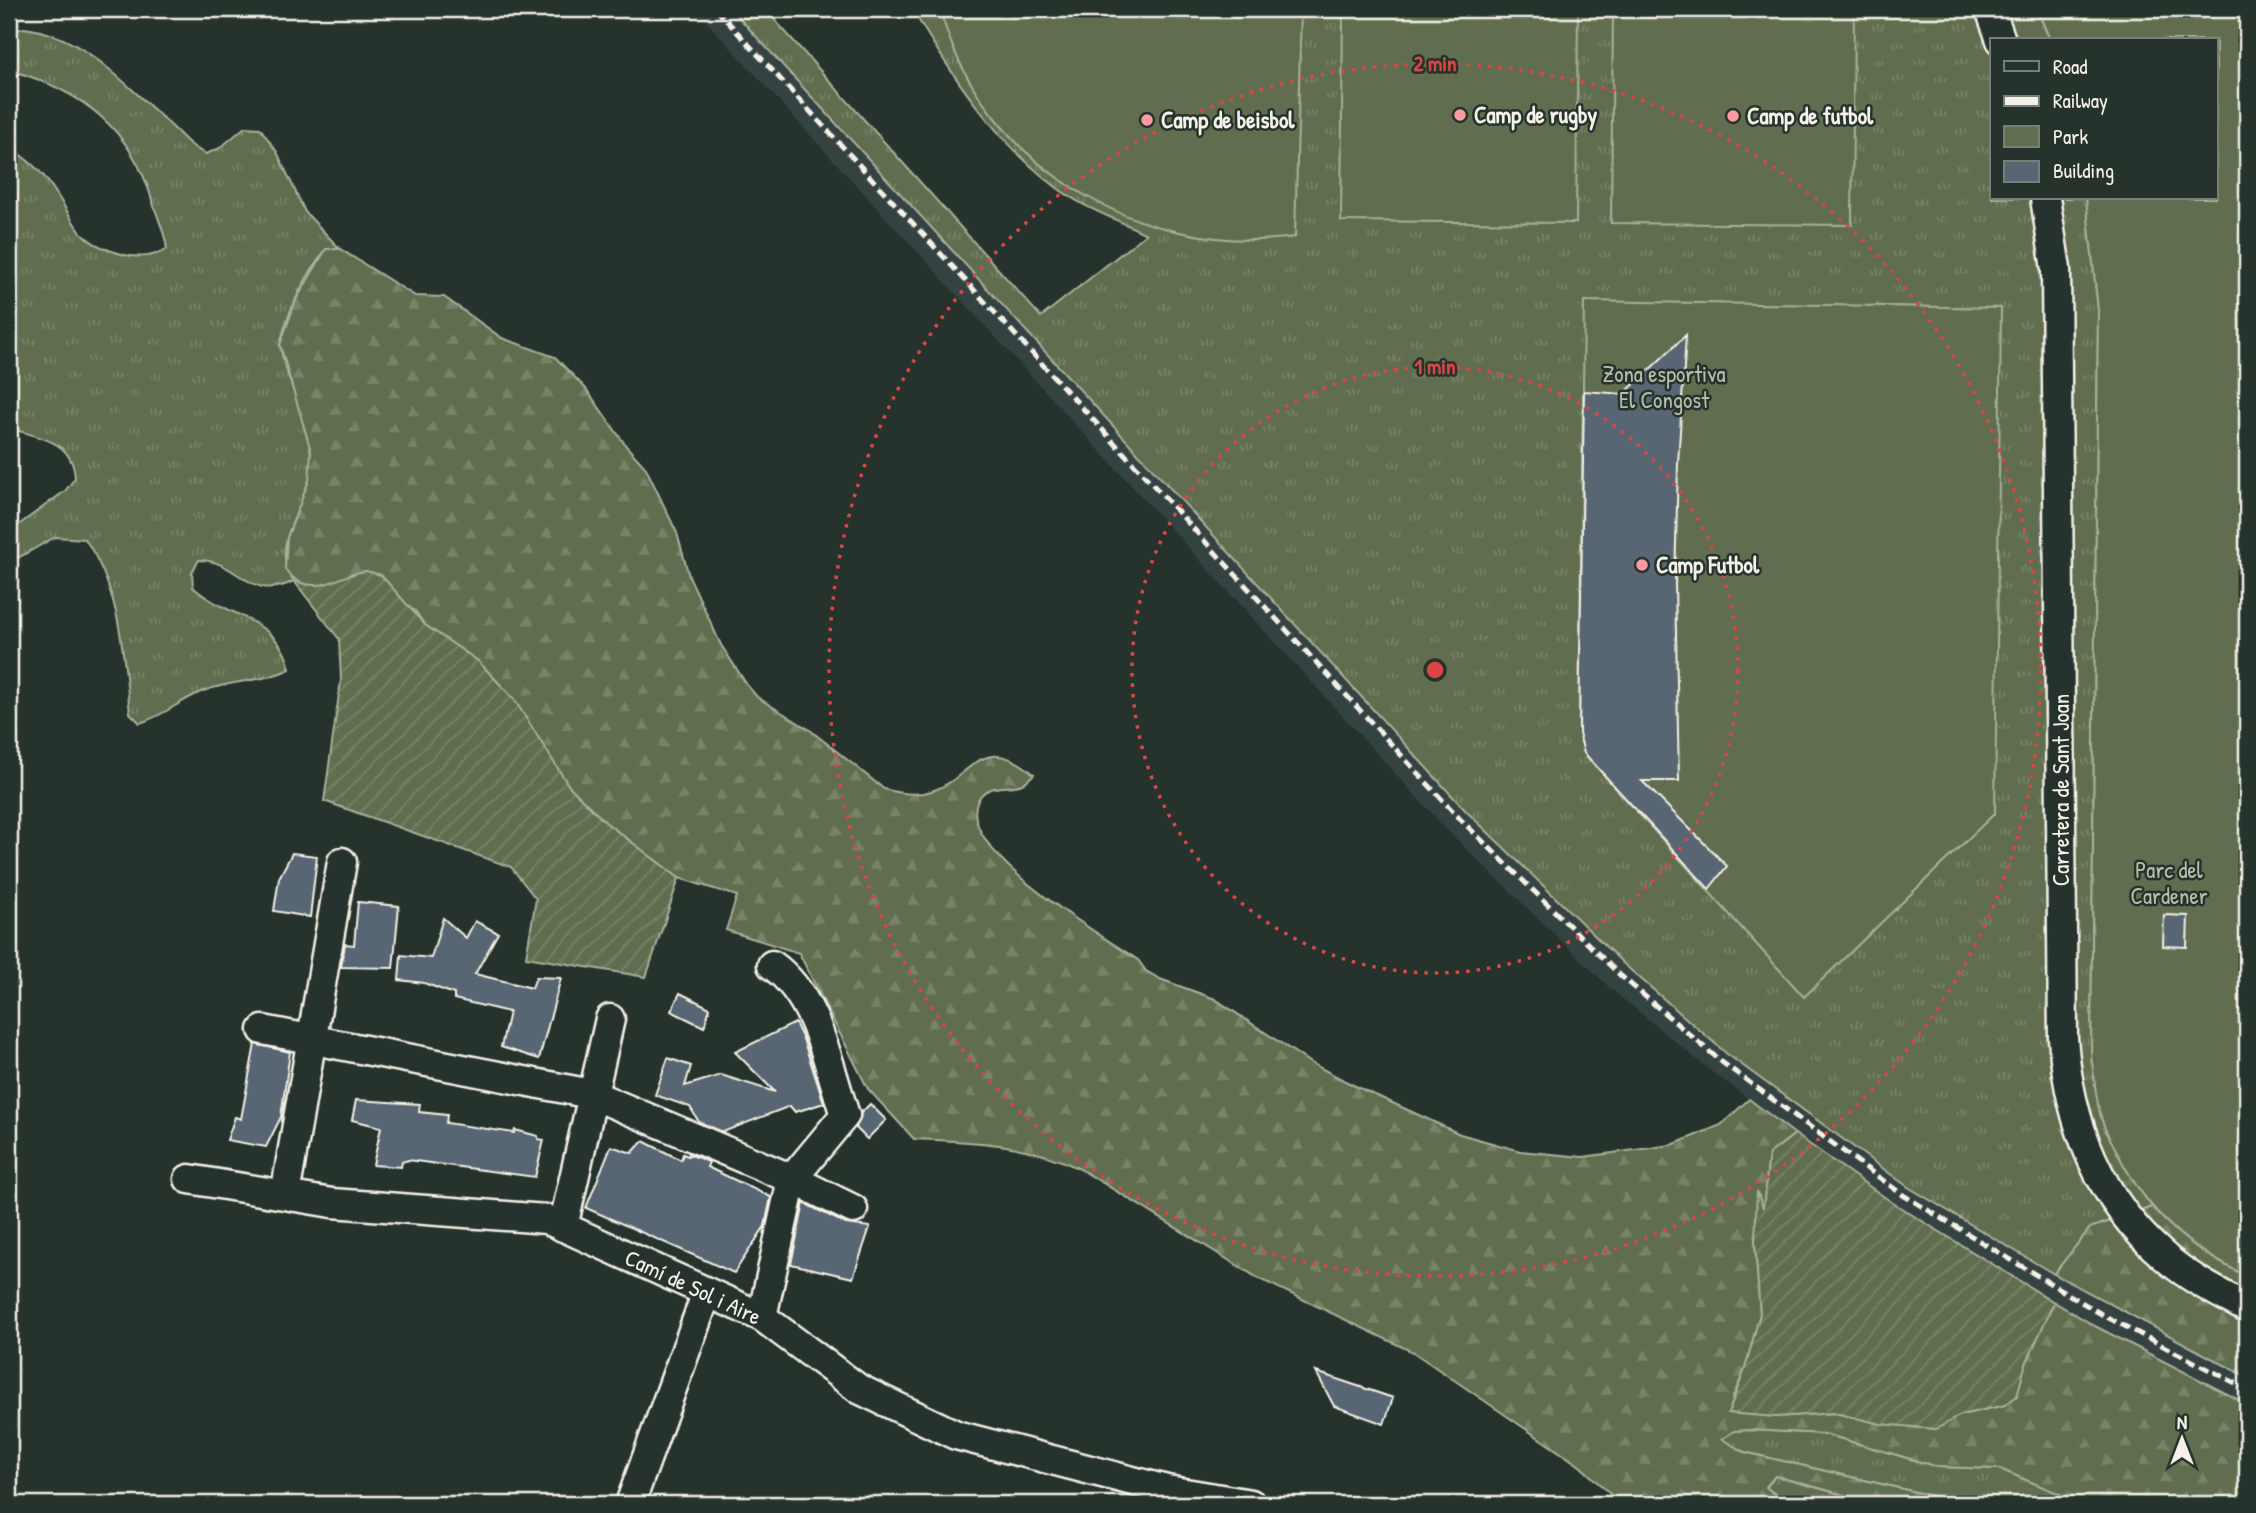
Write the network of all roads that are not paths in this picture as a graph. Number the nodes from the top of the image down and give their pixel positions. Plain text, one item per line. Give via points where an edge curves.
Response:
1 (1990, 9) edge
2 (2000, 38) edge
3 (2045, 200) edge
4 (342, 862) dead end
5 (772, 965) dead end
6 (610, 1019) dead end
7 (263, 1030) dead end
8 (312, 1040) junction
9 (591, 1094) junction
10 (189, 1179) dead end
11 (792, 1179) junction
12 (285, 1195) junction
13 (853, 1209) dead end
14 (562, 1227) junction
15 (707, 1292) junction
16 (2247, 1308) edge
17 (762, 1317) junction
18 (630, 1504) edge
19 (1251, 1504) edge

1 - 2 street
3 - 16 street, Carretera de Sant Joan via 2056,269 2063,1038 2072,1109 2106,1191 2164,1256
4 - 8 street
5 - 11 street via 790,978 807,1003 845,1115
6 - 9 street
7 - 8 street
8 - 9 street
8 - 12 street
9 - 11 street
9 - 14 street
10 - 12 street, Camí de Sol i Aire
11 - 13 street
11 - 17 street
12 - 14 street, Camí de Sol i Aire via 332,1203 545,1219
14 - 15 street, Camí de Sol i Aire
15 - 17 street, Camí de Sol i Aire
15 - 18 street
17 - 19 street, Camí de Sol i Aire via 859,1389 956,1435 1167,1490

